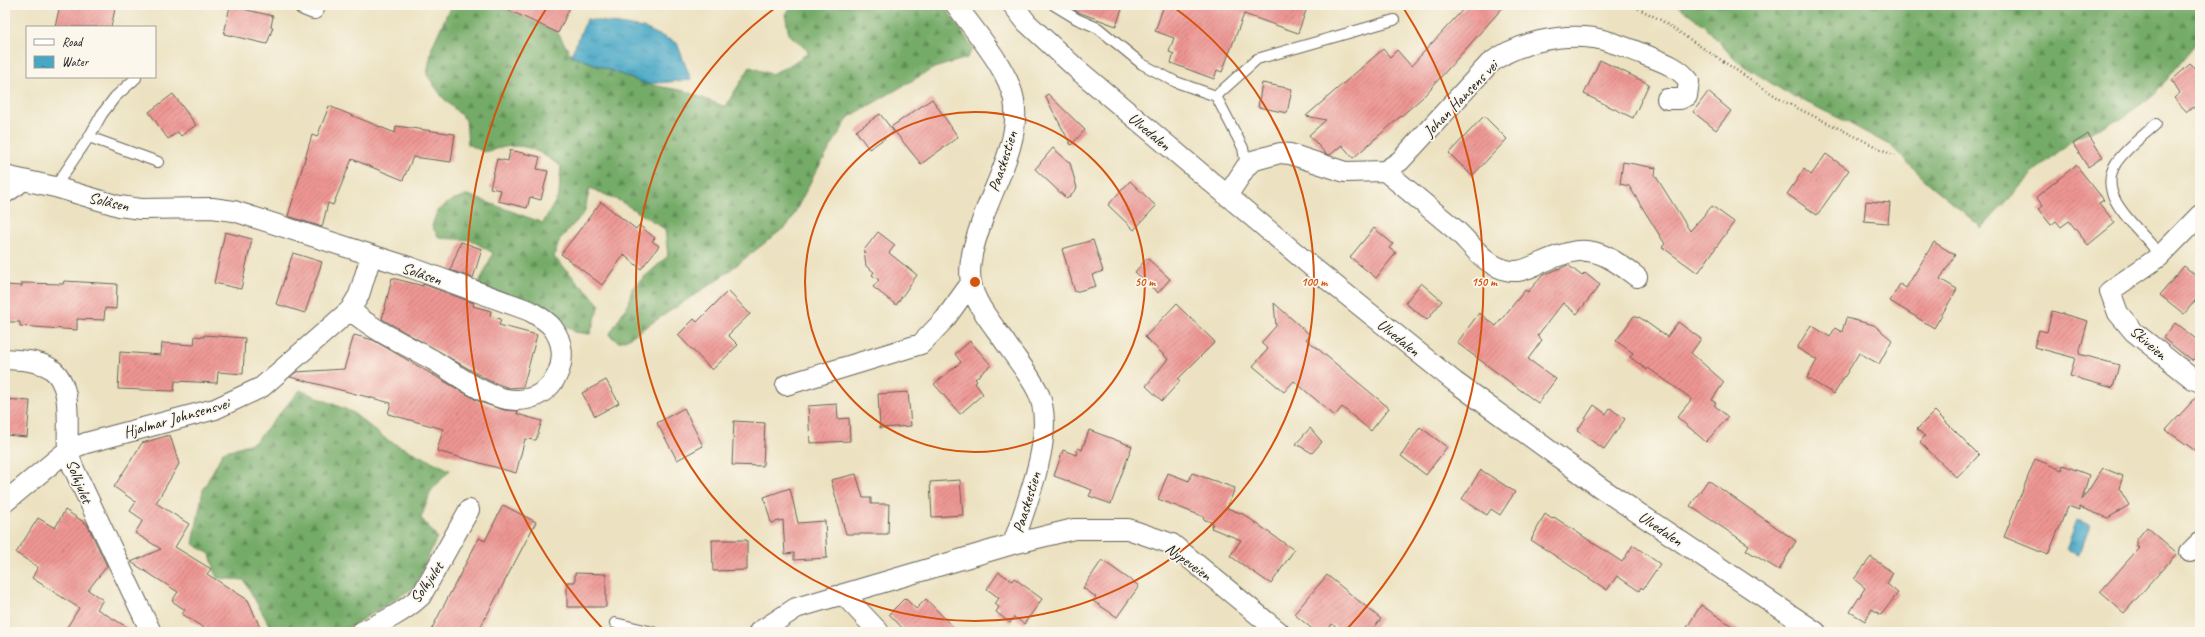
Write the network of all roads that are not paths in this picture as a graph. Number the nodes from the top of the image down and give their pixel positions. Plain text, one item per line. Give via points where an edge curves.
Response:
1 (956, 5) edge
2 (1013, 5) edge
3 (1054, 5) edge
4 (1394, 20) dead end
5 (136, 78) edge
6 (1216, 96) junction
7 (1667, 100) dead end
8 (2156, 124) dead end
9 (89, 137) junction
10 (158, 162) dead end
11 (1246, 167) junction
12 (1385, 170) junction
13 (13, 178) edge
14 (55, 187) junction
15 (5, 193) edge
16 (1227, 196) junction
17 (2200, 215) edge
18 (371, 256) junction
19 (2159, 257) junction
20 (1637, 277) dead end
21 (971, 283) junction
22 (350, 310) junction
23 (5, 359) edge
24 (2200, 382) edge
25 (786, 385) dead end
26 (68, 450) junction
27 (5, 502) edge
28 (469, 510) dead end
29 (1013, 544) junction
30 (843, 594) junction
31 (615, 623) dead end
32 (151, 632) edge
33 (361, 632) edge
34 (653, 632) edge
35 (759, 632) edge
36 (879, 632) edge
37 (1279, 632) edge
38 (1816, 632) edge

1 - 21 street, Paaskestien via 1001,69 1014,99 1015,117 1013,134 971,258
2 - 16 street, Ulvedalen via 1027,23 1078,70
3 - 6 lane via 1098,28 1142,64 1176,82
4 - 6 lane via 1257,59
5 - 9 lane via 115,97
6 - 11 lane via 1243,148
7 - 12 street, Johan Hansens vei via 1687,96 1689,81 1683,72 1665,62 1592,38 1560,39 1531,44 1489,64 1400,161
8 - 19 lane via 2116,163 2111,186 2114,200 2122,212 2150,242
9 - 10 lane
9 - 14 lane
11 - 12 street via 1252,161 1280,153 1346,172
11 - 16 street
12 - 20 street via 1458,232 1489,263 1505,270 1518,272 1573,250 1595,251 1612,258
13 - 14 street, Solåsen
13 - 15 street, Solåsen via 17,185
14 - 18 street, Solåsen via 127,207 234,211
16 - 38 street, Ulvedalen via 1455,382 1601,488
17 - 19 street
18 - 22 street, Hjalmar Johnsensvei via 358,295
18 - 22 street, Solåsen via 412,268 530,311 553,328 560,341 559,371 552,386 540,395 529,399 503,398 490,394 374,329
19 - 24 street, Skiveien via 2110,291 2118,312 2134,332
21 - 25 street via 945,319 921,344
21 - 29 street, Paaskestien via 981,306 1038,391 1045,416 1044,443
22 - 26 street, Hjalmar Johnsensvei via 262,387 215,409
23 - 26 street, Solhjulet via 38,363 50,368 64,385
26 - 27 street, Hjalmar Johnsensvei
26 - 32 street, Solhjulet via 90,507
28 - 33 street, Solhjulet via 420,596 392,618
29 - 30 street, Paaskestien
29 - 37 street, Nypeveien via 1074,529 1128,529 1172,544
30 - 35 street, Paaskestien via 796,608
30 - 36 street
31 - 34 lane

